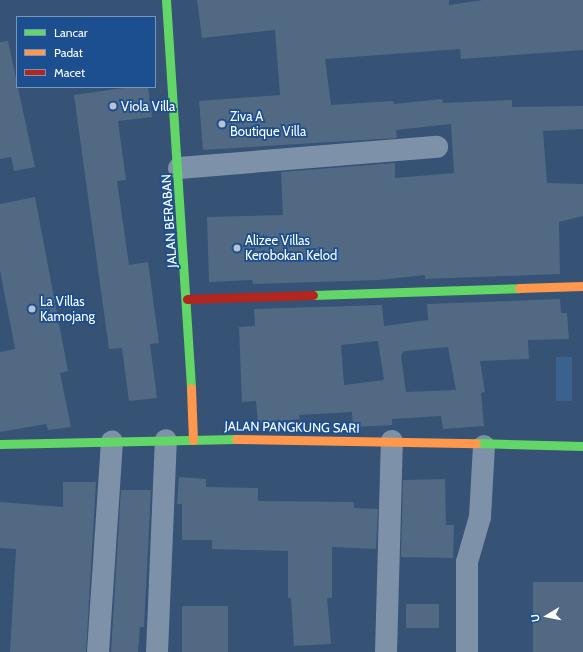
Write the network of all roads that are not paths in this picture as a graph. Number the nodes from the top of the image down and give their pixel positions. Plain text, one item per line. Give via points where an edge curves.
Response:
1 (166, 0) edge
2 (437, 147) dead end
3 (179, 168) junction
4 (583, 286) edge
5 (188, 299) junction
6 (166, 440) junction
7 (193, 440) junction
8 (112, 441) junction
9 (392, 442) junction
10 (0, 444) edge
11 (484, 446) junction
12 (583, 446) edge
13 (98, 652) edge
14 (157, 652) edge
15 (386, 652) edge
16 (466, 652) edge

1 - 3 street, JALAN BERABAN
2 - 3 street
3 - 5 street, JALAN BERABAN
4 - 5 street
5 - 7 street, JALAN BERABAN
6 - 7 street, JALAN PANGKUNG SARI
6 - 8 street, JALAN PANGKUNG SARI
6 - 14 street
7 - 9 street, JALAN PANGKUNG SARI via 284,438
8 - 10 street, JALAN PANGKUNG SARI
8 - 13 street
9 - 11 street, JALAN PANGKUNG SARI
9 - 15 street
11 - 12 street, JALAN PANGKUNG SARI
11 - 16 street via 480,517 467,562

